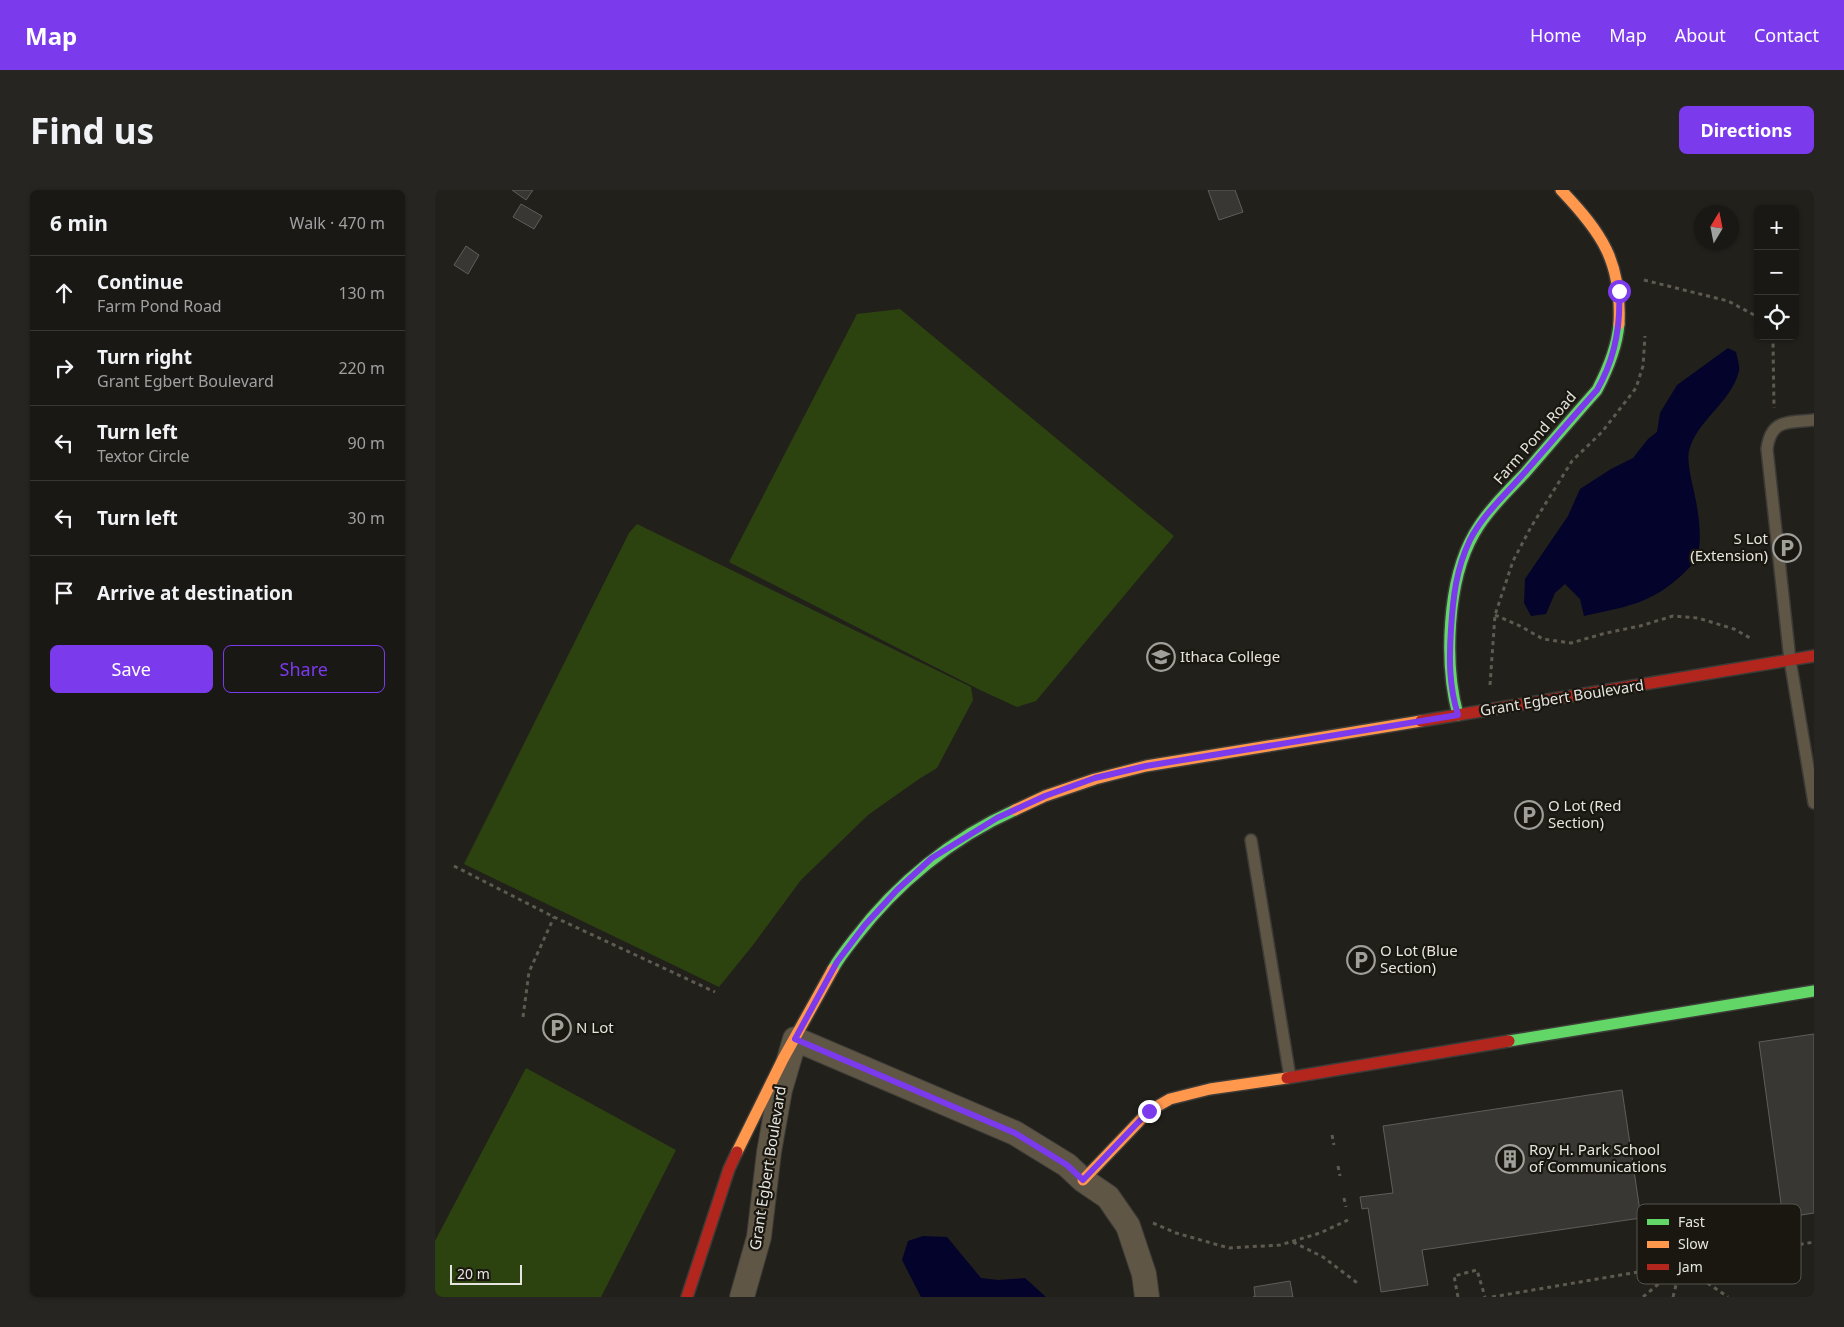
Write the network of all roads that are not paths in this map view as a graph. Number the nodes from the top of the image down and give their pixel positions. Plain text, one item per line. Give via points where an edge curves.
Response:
1 (1561, 190) edge
2 (1814, 420) edge
3 (1814, 656) edge
4 (1790, 660) junction
5 (1458, 715) junction
6 (1814, 802) edge
7 (1251, 840) dead end
8 (1814, 990) edge
9 (795, 1039) junction
10 (1290, 1077) junction
11 (1083, 1180) junction
12 (687, 1297) edge
13 (742, 1297) edge
14 (1147, 1297) edge

1 - 5 street, Farm Pond Road via 1587,217 1610,255 1619,291 1616,346 1597,390 1487,514 1470,540 1459,569 1452,610 1449,674
2 - 4 lane via 1785,423 1774,428 1768,438
3 - 4 street, Grant Egbert Boulevard
4 - 5 street, Grant Egbert Boulevard
4 - 6 lane
5 - 9 street, Grant Egbert Boulevard via 1146,766 1095,778 997,818 932,858 865,925 837,962
7 - 10 lane
8 - 10 street
9 - 11 street via 1015,1133 1067,1165
9 - 12 street, Grant Egbert Boulevard via 729,1169
9 - 13 street, Grant Egbert Boulevard via 780,1090 759,1237
10 - 11 street via 1210,1089 1170,1099 1149,1111
11 - 14 street via 1108,1197 1127,1226 1144,1274

